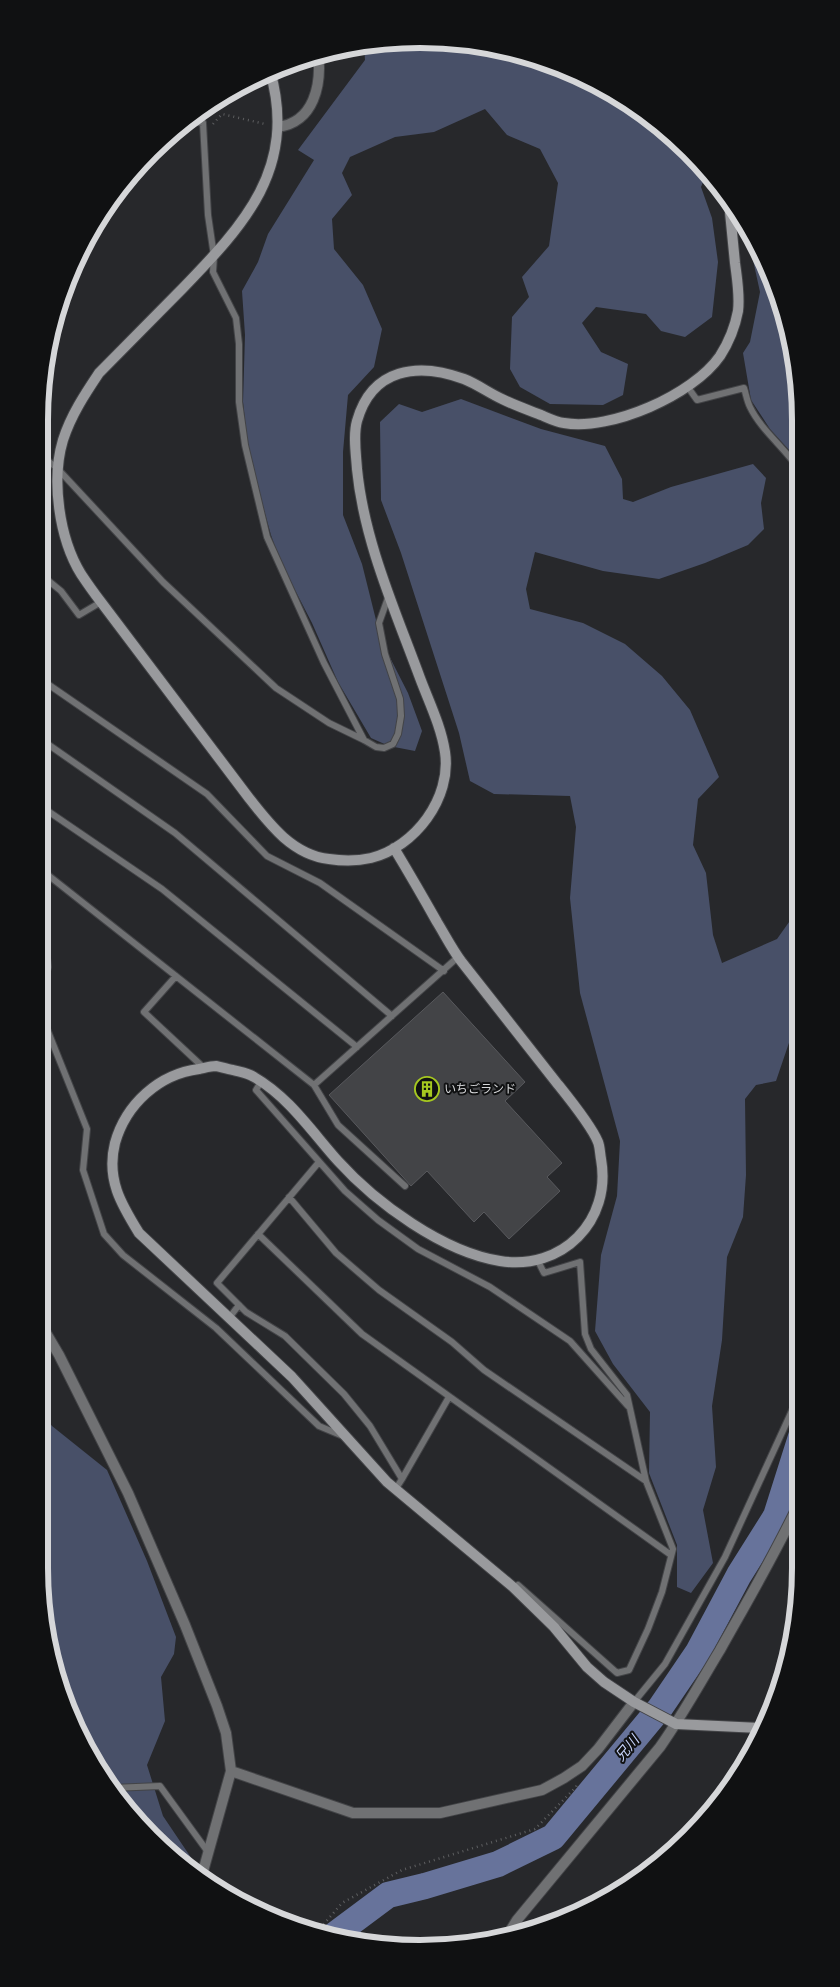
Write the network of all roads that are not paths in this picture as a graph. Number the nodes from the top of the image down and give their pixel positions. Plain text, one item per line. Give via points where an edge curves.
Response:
1 (318, 62) edge
2 (272, 78) edge
3 (201, 118) edge
4 (196, 122) edge
5 (203, 123) junction
6 (278, 128) junction
7 (730, 213) edge
8 (214, 256) junction
9 (687, 386) junction
10 (792, 460) edge
11 (48, 461) edge
12 (57, 468) junction
13 (48, 580) edge
14 (389, 594) junction
15 (101, 602) junction
16 (48, 684) edge
17 (364, 740) junction
18 (48, 744) edge
19 (48, 810) edge
20 (394, 848) junction
21 (48, 875) edge
22 (458, 957) junction
23 (444, 970) junction
24 (176, 976) junction
25 (392, 1016) junction
26 (48, 1032) edge
27 (357, 1047) junction
28 (204, 1068) junction
29 (261, 1082) junction
30 (314, 1085) junction
31 (319, 1162) junction
32 (405, 1186) dead end
33 (289, 1197) junction
34 (258, 1234) junction
35 (538, 1261) junction
36 (239, 1305) junction
37 (229, 1318) junction
38 (48, 1337) edge
39 (449, 1397) junction
40 (629, 1407) junction
41 (792, 1411) edge
42 (345, 1437) junction
43 (402, 1479) junction
44 (646, 1481) junction
45 (395, 1490) junction
46 (792, 1519) edge
47 (671, 1555) junction
48 (513, 1587) junction
49 (634, 1702) junction
50 (672, 1723) junction
51 (756, 1728) edge
52 (232, 1771) junction
53 (120, 1788) edge
54 (208, 1852) junction
55 (203, 1870) edge
56 (512, 1928) edge

1 - 6 street via 314,99 307,112 289,126
2 - 6 street
3 - 5 lane
4 - 5 lane
5 - 8 lane via 208,215
6 - 8 street via 271,168 262,189 248,214
7 - 9 street via 738,287 734,328 719,357
8 - 12 street via 99,373 72,417
8 - 17 lane via 212,272 236,318 239,402 267,537 324,663
9 - 10 lane via 696,400 744,388 750,407 761,424
9 - 14 street via 622,418 594,423 563,423 506,401 464,379 427,369 401,372 383,379 370,393 356,422 356,453 360,496
11 - 12 lane
12 - 15 street via 60,518 80,572
12 - 17 lane via 163,582 276,688 328,723
13 - 15 lane via 61,591 79,616
14 - 17 lane via 379,623 400,699 398,734 392,744 384,748
14 - 20 street via 436,720 445,754 444,781 438,800 416,832
15 - 20 street via 272,828 295,847 327,859 371,858
16 - 23 lane via 207,794 267,856 320,883
18 - 25 lane via 175,833
19 - 27 lane via 162,889
20 - 22 street
21 - 24 lane
22 - 23 lane
22 - 35 street via 576,1108 598,1142 603,1169 602,1192 593,1218 579,1237 557,1253
23 - 25 lane
24 - 28 lane via 144,1012
24 - 30 lane
25 - 27 lane
26 - 42 lane via 87,1129 83,1170 104,1234 123,1255 216,1328 319,1426
27 - 30 lane
28 - 29 street via 216,1066 252,1076
28 - 37 street via 184,1071 167,1079 139,1099 122,1123 112,1172 121,1204 139,1233
29 - 31 lane via 256,1090
29 - 35 street via 286,1102 363,1188 399,1215 437,1238 485,1258 513,1263
30 - 32 lane via 338,1125
31 - 33 lane
31 - 40 lane via 344,1191 418,1249 490,1286 570,1341
33 - 34 lane
33 - 44 lane via 336,1253 379,1290 452,1342 484,1370
34 - 36 lane via 217,1283
34 - 39 lane via 362,1334
35 - 40 lane via 544,1273 580,1262 585,1334 591,1349 627,1395
36 - 37 lane
36 - 43 lane via 285,1336 344,1394 370,1426
37 - 42 street via 292,1377
38 - 52 street via 128,1493 185,1625 226,1733
39 - 43 lane
39 - 47 lane
40 - 44 lane
41 - 49 lane via 725,1557 665,1664
42 - 45 street
43 - 45 lane
44 - 47 lane via 672,1549
45 - 48 street
46 - 50 street via 740,1614
47 - 48 lane via 648,1629 629,1670 617,1673 517,1584
48 - 49 street via 554,1627 587,1667
49 - 50 street
49 - 52 street via 582,1766 542,1790 440,1813 353,1812
50 - 51 street
50 - 56 street via 660,1747
52 - 54 street
53 - 54 lane via 160,1786
54 - 55 street

